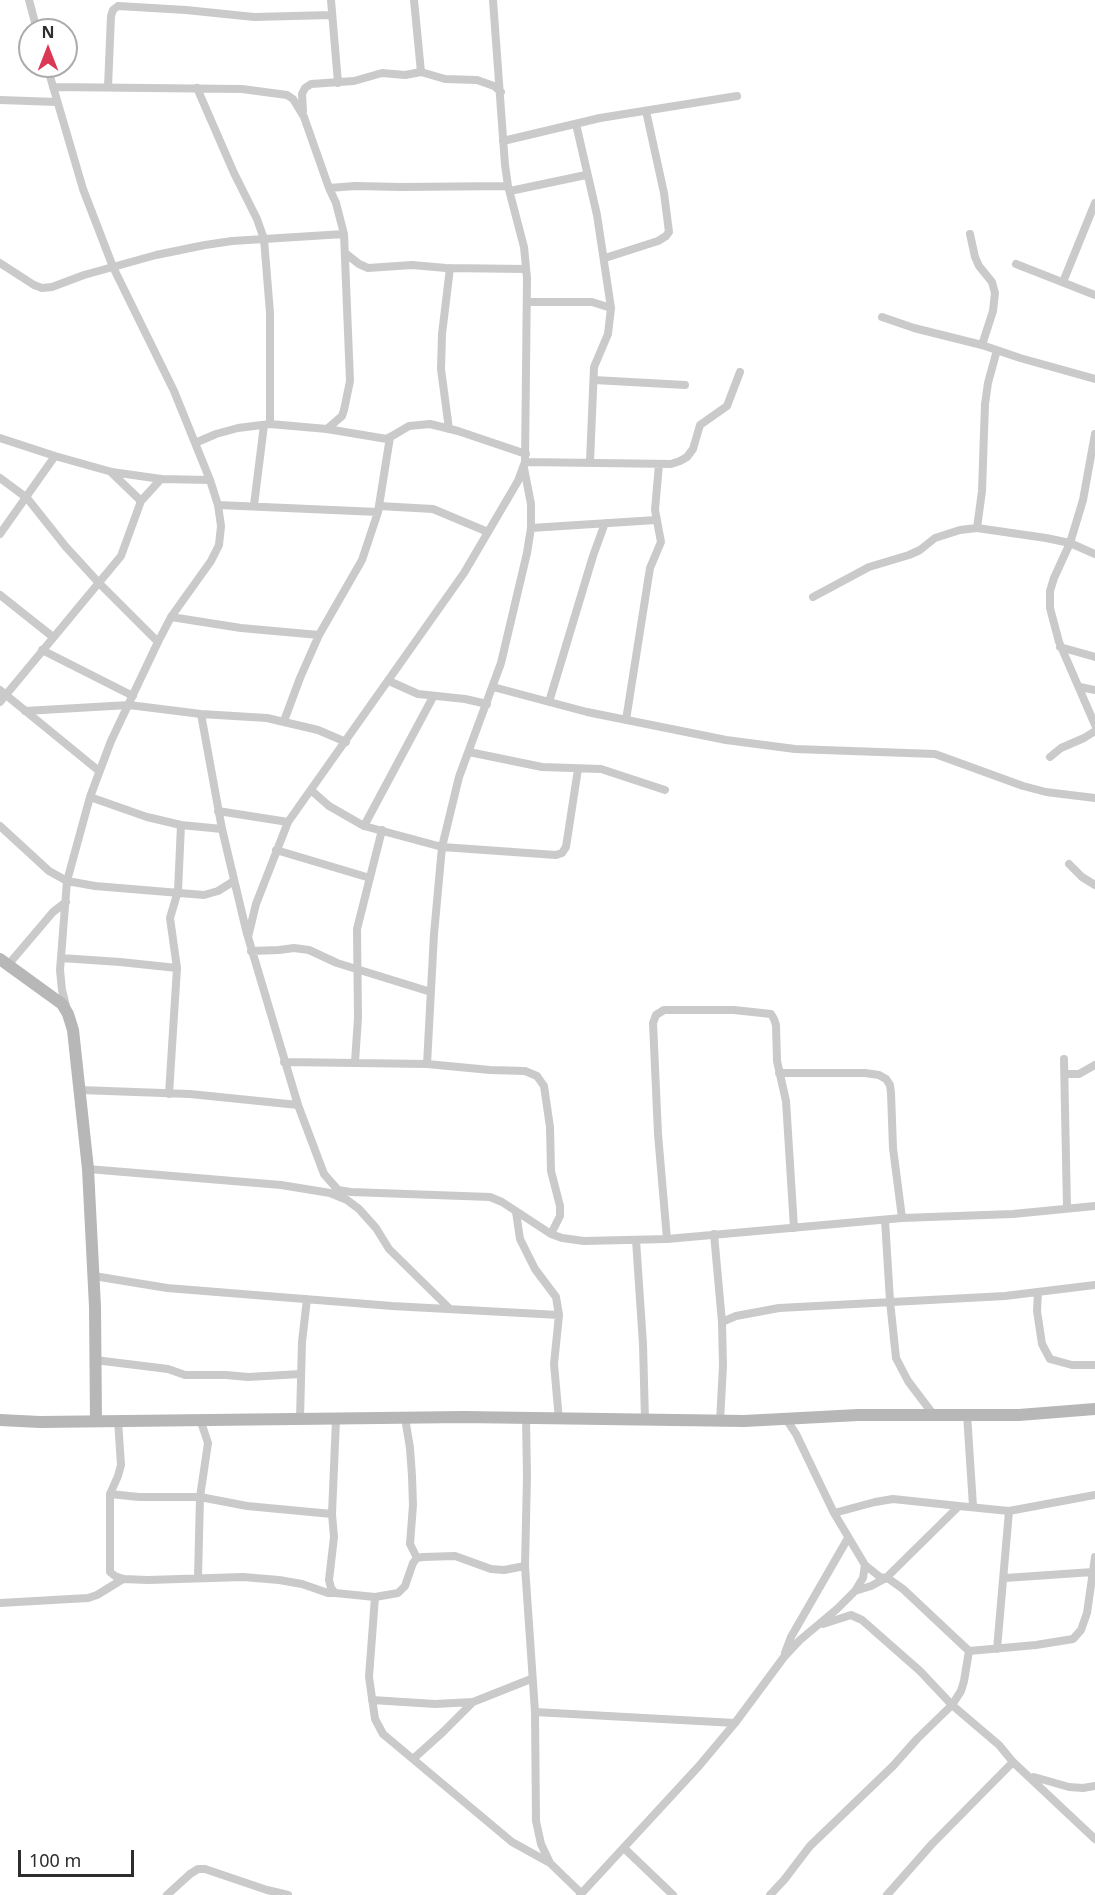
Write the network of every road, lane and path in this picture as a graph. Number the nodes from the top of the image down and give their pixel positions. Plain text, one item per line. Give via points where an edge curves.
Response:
1 (332, 0) edge
2 (414, 0) edge
3 (493, 0) edge
4 (27, 1) edge
5 (118, 3) edge
6 (332, 15) junction
7 (33, 18) edge
8 (421, 72) junction
9 (50, 78) edge
10 (338, 83) junction
11 (53, 87) junction
12 (108, 87) junction
13 (196, 88) junction
14 (305, 88) junction
15 (501, 92) junction
16 (287, 95) junction
17 (737, 96) dead end
18 (0, 100) edge
19 (57, 102) junction
20 (646, 111) junction
21 (304, 117) junction
22 (576, 124) junction
23 (503, 141) junction
24 (586, 175) junction
25 (329, 188) junction
26 (509, 188) junction
27 (1095, 202) edge
28 (344, 234) junction
29 (970, 234) dead end
30 (264, 239) junction
31 (345, 253) junction
32 (605, 258) junction
33 (0, 263) edge
34 (1016, 264) dead end
35 (113, 267) junction
36 (450, 268) junction
37 (526, 269) junction
38 (1063, 282) junction
39 (1095, 296) edge
40 (527, 302) junction
41 (611, 308) junction
42 (882, 317) dead end
43 (982, 345) junction
44 (997, 350) junction
45 (740, 372) dead end
46 (1095, 379) edge
47 (594, 380) junction
48 (685, 385) dead end
49 (267, 424) junction
50 (327, 429) junction
51 (449, 429) junction
52 (1095, 434) edge
53 (390, 437) junction
54 (0, 438) edge
55 (195, 443) junction
56 (55, 456) junction
57 (525, 461) junction
58 (590, 462) junction
59 (659, 464) junction
60 (112, 472) junction
61 (0, 478) edge
62 (161, 479) junction
63 (210, 480) junction
64 (27, 498) junction
65 (141, 501) junction
66 (218, 505) junction
67 (254, 505) junction
68 (379, 509) junction
69 (656, 520) junction
70 (605, 523) junction
71 (531, 528) junction
72 (977, 528) junction
73 (488, 532) junction
74 (0, 534) edge
75 (1070, 543) junction
76 (1095, 554) edge
77 (99, 583) junction
78 (0, 595) edge
79 (813, 597) dead end
80 (171, 617) junction
81 (319, 634) junction
82 (53, 637) junction
83 (158, 642) junction
84 (1060, 646) junction
85 (42, 650) junction
86 (1095, 657) edge
87 (389, 681) junction
88 (493, 687) junction
89 (1080, 687) junction
90 (1095, 690) edge
91 (2, 696) edge
92 (133, 696) junction
93 (433, 697) junction
94 (549, 702) junction
95 (487, 704) junction
96 (129, 705) junction
97 (25, 711) junction
98 (201, 714) junction
99 (626, 720) junction
100 (284, 721) junction
101 (1095, 725) edge
102 (1095, 731) edge
103 (346, 742) junction
104 (469, 752) junction
105 (1050, 757) dead end
106 (578, 769) junction
107 (99, 771) junction
108 (312, 790) junction
109 (665, 790) dead end
110 (90, 796) junction
111 (1095, 798) edge
112 (218, 811) junction
113 (288, 822) junction
114 (181, 825) junction
115 (0, 826) edge
116 (364, 826) junction
117 (222, 829) junction
118 (382, 830) junction
119 (442, 847) junction
120 (276, 850) junction
121 (1069, 864) dead end
122 (370, 878) junction
123 (67, 881) junction
124 (234, 881) junction
125 (1095, 885) edge
126 (178, 891) junction
127 (66, 902) junction
128 (248, 937) junction
129 (251, 951) junction
130 (61, 958) junction
131 (4, 962) edge
132 (177, 968) junction
133 (357, 969) junction
134 (431, 992) junction
135 (69, 1014) junction
136 (1064, 1059) dead end
137 (284, 1062) junction
138 (355, 1062) junction
139 (427, 1064) junction
140 (1095, 1065) edge
141 (779, 1073) junction
142 (1065, 1074) junction
143 (80, 1090) junction
144 (169, 1094) junction
145 (298, 1105) junction
146 (87, 1169) junction
147 (1095, 1206) edge
148 (1067, 1208) junction
149 (516, 1212) junction
150 (902, 1218) junction
151 (885, 1220) junction
152 (794, 1228) junction
153 (551, 1234) junction
154 (714, 1234) junction
155 (667, 1239) junction
156 (636, 1240) junction
157 (94, 1276) junction
158 (1095, 1285) edge
159 (1038, 1292) junction
160 (307, 1299) junction
161 (890, 1301) junction
162 (448, 1308) junction
163 (559, 1315) junction
164 (722, 1322) junction
165 (95, 1360) junction
166 (1095, 1365) edge
167 (301, 1374) junction
168 (1095, 1409) edge
169 (933, 1414) junction
170 (967, 1414) junction
171 (405, 1418) junction
172 (200, 1419) junction
173 (300, 1419) junction
174 (526, 1419) junction
175 (786, 1419) junction
176 (0, 1420) edge
177 (118, 1420) junction
178 (336, 1420) junction
179 (559, 1420) junction
180 (645, 1420) junction
181 (96, 1421) junction
182 (720, 1421) junction
183 (110, 1494) junction
184 (1095, 1495) edge
185 (200, 1497) junction
186 (959, 1506) junction
187 (973, 1506) junction
188 (1010, 1511) junction
189 (834, 1513) junction
190 (332, 1514) junction
191 (848, 1538) junction
192 (1095, 1557) edge
193 (417, 1558) junction
194 (865, 1565) junction
195 (525, 1566) junction
196 (110, 1572) junction
197 (1093, 1572) junction
198 (198, 1577) junction
199 (885, 1578) junction
200 (1005, 1578) junction
201 (123, 1579) junction
202 (105, 1590) junction
203 (855, 1591) junction
204 (335, 1593) junction
205 (375, 1597) junction
206 (0, 1603) edge
207 (817, 1626) junction
208 (997, 1649) junction
209 (969, 1651) junction
210 (784, 1657) junction
211 (531, 1679) junction
212 (372, 1700) junction
213 (473, 1702) junction
214 (952, 1705) junction
215 (535, 1712) junction
216 (735, 1723) junction
217 (413, 1759) junction
218 (1013, 1762) junction
219 (1030, 1776) junction
220 (1095, 1786) edge
221 (1095, 1839) edge
222 (625, 1849) junction
223 (550, 1863) junction
224 (581, 1894) edge
225 (167, 1895) edge
226 (288, 1895) edge
227 (673, 1895) edge
228 (770, 1895) edge
229 (886, 1895) edge

1 - 6 street
2 - 8 street
3 - 15 street
4 - 7 street
5 - 6 street via 254,17
5 - 12 street via 111,16
6 - 10 street
8 - 10 street via 382,72
8 - 15 street via 445,79 486,82
9 - 11 street
10 - 14 street via 317,83
11 - 12 street
11 - 19 street
12 - 13 street
13 - 16 street
13 - 30 street
14 - 16 street
14 - 21 street via 301,102
15 - 23 street
16 - 21 street
17 - 20 street
18 - 19 street
19 - 35 street via 83,189
20 - 22 street
20 - 32 street via 669,232 658,241
21 - 25 street
22 - 23 street
22 - 24 street
23 - 26 street
24 - 26 street
24 - 32 street
25 - 26 street
25 - 28 street
26 - 37 street
27 - 38 street
28 - 30 street
28 - 31 street
29 - 43 street via 975,257 995,293
30 - 35 street via 205,245
30 - 49 street via 270,314
31 - 36 street via 368,268
31 - 50 street via 350,381 342,416
32 - 41 street
33 - 35 street via 42,288
34 - 38 street
35 - 55 street
36 - 37 street
36 - 51 street via 441,369
37 - 40 street
38 - 39 street
40 - 41 street via 592,302
40 - 57 street
41 - 47 street
42 - 43 street
43 - 44 street
44 - 46 street
44 - 72 street via 985,404
45 - 59 street via 727,406 700,425 687,457
47 - 48 street
47 - 58 street
49 - 50 street
49 - 55 street via 216,434
49 - 67 street
50 - 53 street
51 - 53 street via 415,424
51 - 57 street
52 - 75 street via 1083,500
53 - 68 street
54 - 56 street
55 - 63 street
56 - 60 street
56 - 64 street
57 - 58 street
57 - 71 street
57 - 73 street via 518,481
58 - 59 street
59 - 69 street
60 - 62 street
60 - 65 street
61 - 64 street
62 - 63 street
62 - 65 street
63 - 66 street
64 - 74 street
64 - 77 street
65 - 77 street via 121,556
66 - 67 street
66 - 80 street via 219,545 212,561
67 - 68 street via 320,511
68 - 73 street via 435,509
68 - 81 street via 362,560
69 - 70 street
69 - 99 street via 661,542 650,568
70 - 71 street
70 - 94 street
71 - 88 street
72 - 75 street
72 - 79 street via 935,538 920,550 869,567
73 - 87 street
75 - 76 street
75 - 84 street via 1050,591 1050,608
77 - 82 street
77 - 83 street
78 - 82 street
80 - 81 street
80 - 83 street
81 - 100 street
82 - 85 street
83 - 92 street
84 - 86 street
84 - 89 street
85 - 91 street
85 - 92 street
87 - 93 street
87 - 103 street
88 - 94 street
88 - 95 street
89 - 90 street
89 - 101 street
91 - 97 street
92 - 96 street
93 - 95 street
93 - 116 street
94 - 99 street
95 - 104 street
96 - 97 street
96 - 98 street
96 - 107 street
97 - 107 street
98 - 100 street
98 - 112 street
99 - 111 street via 795,749 935,754 1023,786
100 - 103 street
102 - 105 street
103 - 108 street
104 - 106 street via 542,767
104 - 119 street
106 - 109 street via 601,769
106 - 119 street via 566,847 561,853
107 - 110 street
108 - 113 street
108 - 116 street via 329,806
110 - 114 street
110 - 123 street
112 - 113 street
112 - 117 street
113 - 120 street
114 - 117 street
114 - 126 street
115 - 123 street via 49,871
116 - 118 street
117 - 124 street
118 - 119 street
118 - 122 street
119 - 134 street
120 - 122 street
120 - 128 street
121 - 125 street
122 - 133 street via 357,929
123 - 126 street
123 - 127 street
124 - 126 street via 204,895
124 - 128 street
126 - 132 street via 170,918
127 - 130 street
127 - 131 street
128 - 129 street
129 - 133 street via 309,950
129 - 137 street
130 - 132 street
130 - 135 street via 62,990
131 - 135 street via 62,1004
132 - 144 street
133 - 134 street
133 - 138 street
134 - 139 street
135 - 143 street
136 - 142 street
137 - 138 street
137 - 145 street
138 - 139 street
139 - 153 street via 525,1071 537,1076 544,1086 551,1171 560,1206 560,1216
140 - 142 street via 1079,1074
141 - 150 street via 865,1073 886,1079 891,1093
141 - 152 street via 786,1101
141 - 155 street via 776,1025 771,1014 686,1009 664,1010 656,1015 653,1023 658,1134
142 - 148 street
143 - 144 street
143 - 146 street
144 - 145 street
145 - 149 street via 324,1174 338,1190 490,1197
146 - 157 street
146 - 162 street via 281,1185 330,1193 358,1209 389,1249
147 - 148 street
148 - 150 street
149 - 153 street
149 - 163 street via 520,1239 556,1297
150 - 151 street
151 - 152 street
151 - 161 street
152 - 154 street
153 - 156 street via 584,1241
154 - 155 street
154 - 164 street
155 - 156 street
156 - 180 street
157 - 160 street via 167,1288
157 - 165 street
158 - 159 street
159 - 161 street
159 - 166 street via 1041,1337 1050,1359 1072,1365
160 - 162 street
160 - 167 street
161 - 164 street via 779,1308
161 - 169 street via 899,1364
162 - 163 street
163 - 179 street via 554,1364
164 - 182 street
165 - 167 street via 185,1375
165 - 181 street
167 - 173 street
168 - 170 street via 1019,1415
169 - 170 street
169 - 175 street
170 - 187 street
171 - 174 street
171 - 178 street
171 - 193 street via 412,1476 410,1544
172 - 173 street
172 - 177 street
172 - 185 street via 208,1443
173 - 178 street
174 - 179 street
174 - 195 street
175 - 182 street
175 - 189 street
176 - 181 street
177 - 181 street
177 - 183 street via 121,1465
178 - 190 street
179 - 180 street
180 - 182 street
183 - 185 street
183 - 196 street
184 - 188 street
185 - 190 street
185 - 198 street
186 - 187 street
186 - 189 street via 893,1499
186 - 199 street
187 - 188 street
188 - 200 street
189 - 191 street
190 - 204 street via 334,1537 329,1580
191 - 194 street
191 - 210 street
192 - 197 street
193 - 195 street via 455,1556 497,1569
193 - 205 street via 398,1593
194 - 199 street
194 - 203 street
195 - 211 street
196 - 201 street
196 - 202 street
197 - 200 street
197 - 208 street via 1087,1613 1073,1639
198 - 201 street
198 - 204 street via 279,1580
199 - 203 street
199 - 209 street via 903,1589
200 - 208 street
201 - 202 street
202 - 206 street via 88,1598
203 - 207 street
204 - 205 street
205 - 212 street via 369,1677
207 - 210 street
207 - 214 street via 851,1616 862,1620
208 - 209 street
209 - 214 street via 961,1691
210 - 216 street
211 - 213 street
211 - 215 street
212 - 213 street
212 - 217 street via 383,1734
213 - 217 street
214 - 218 street
214 - 228 street via 810,1846
215 - 216 street
215 - 223 street via 536,1821
216 - 222 street
217 - 223 street via 512,1842
218 - 219 street
218 - 229 street
219 - 220 street via 1070,1787
219 - 221 street
222 - 224 street
222 - 227 street
223 - 224 street
225 - 226 street via 189,1874 204,1869

